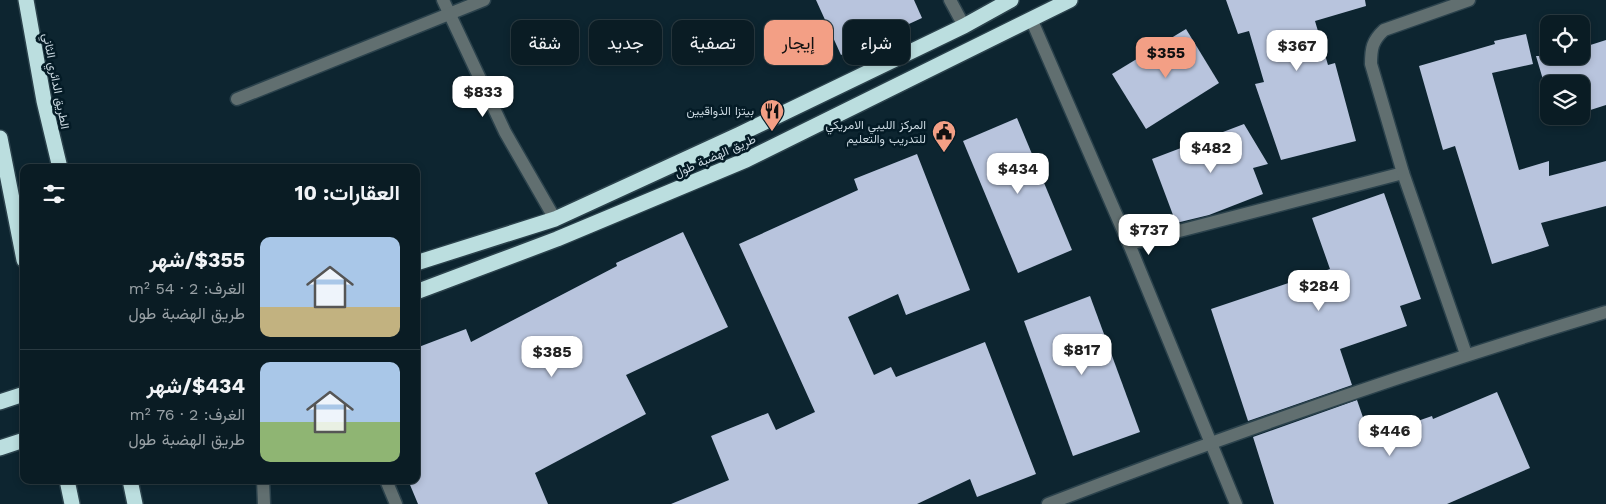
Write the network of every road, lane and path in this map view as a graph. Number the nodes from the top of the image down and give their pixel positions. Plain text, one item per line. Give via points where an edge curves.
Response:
1 (26, 0) edge
2 (443, 0) edge
3 (484, 0) edge
4 (950, 0) edge
5 (1011, 0) edge
6 (1070, 0) edge
7 (1469, 0) edge
8 (449, 15) junction
9 (1032, 21) junction
10 (964, 26) junction
11 (237, 99) dead end
12 (0, 138) edge
13 (59, 164) edge
14 (1403, 173) junction
15 (555, 219) junction
16 (20, 240) edge
17 (1129, 244) junction
18 (420, 262) edge
19 (420, 290) edge
20 (1606, 312) edge
21 (1466, 354) junction
22 (20, 395) edge
23 (0, 402) edge
24 (20, 441) edge
25 (1209, 442) junction
26 (0, 448) edge
27 (68, 484) edge
28 (131, 484) edge
29 (263, 484) edge
30 (388, 484) edge
31 (72, 504) edge
32 (135, 504) edge
33 (264, 504) edge
34 (396, 504) edge
35 (1048, 504) edge
36 (1236, 504) edge

1 - 13 highway, الطريق الدائري الثاني
2 - 8 street
3 - 8 street
4 - 10 street
5 - 10 highway, طريق الهضبة طول
6 - 9 highway, طريق الهضبة طول
7 - 14 street via 1400,23 1374,39 1371,64
8 - 11 street
8 - 15 street via 505,132
9 - 17 street
9 - 19 highway, طريق الهضبة طول via 746,160 557,239
10 - 15 highway, طريق الهضبة طول
12 - 16 highway
14 - 17 street
14 - 21 street
15 - 18 highway, طريق الهضبة طول
17 - 25 street
20 - 21 street
21 - 25 street
22 - 23 highway
24 - 26 highway
25 - 35 street
25 - 36 street
27 - 31 highway
28 - 32 highway
29 - 33 street
30 - 34 street

